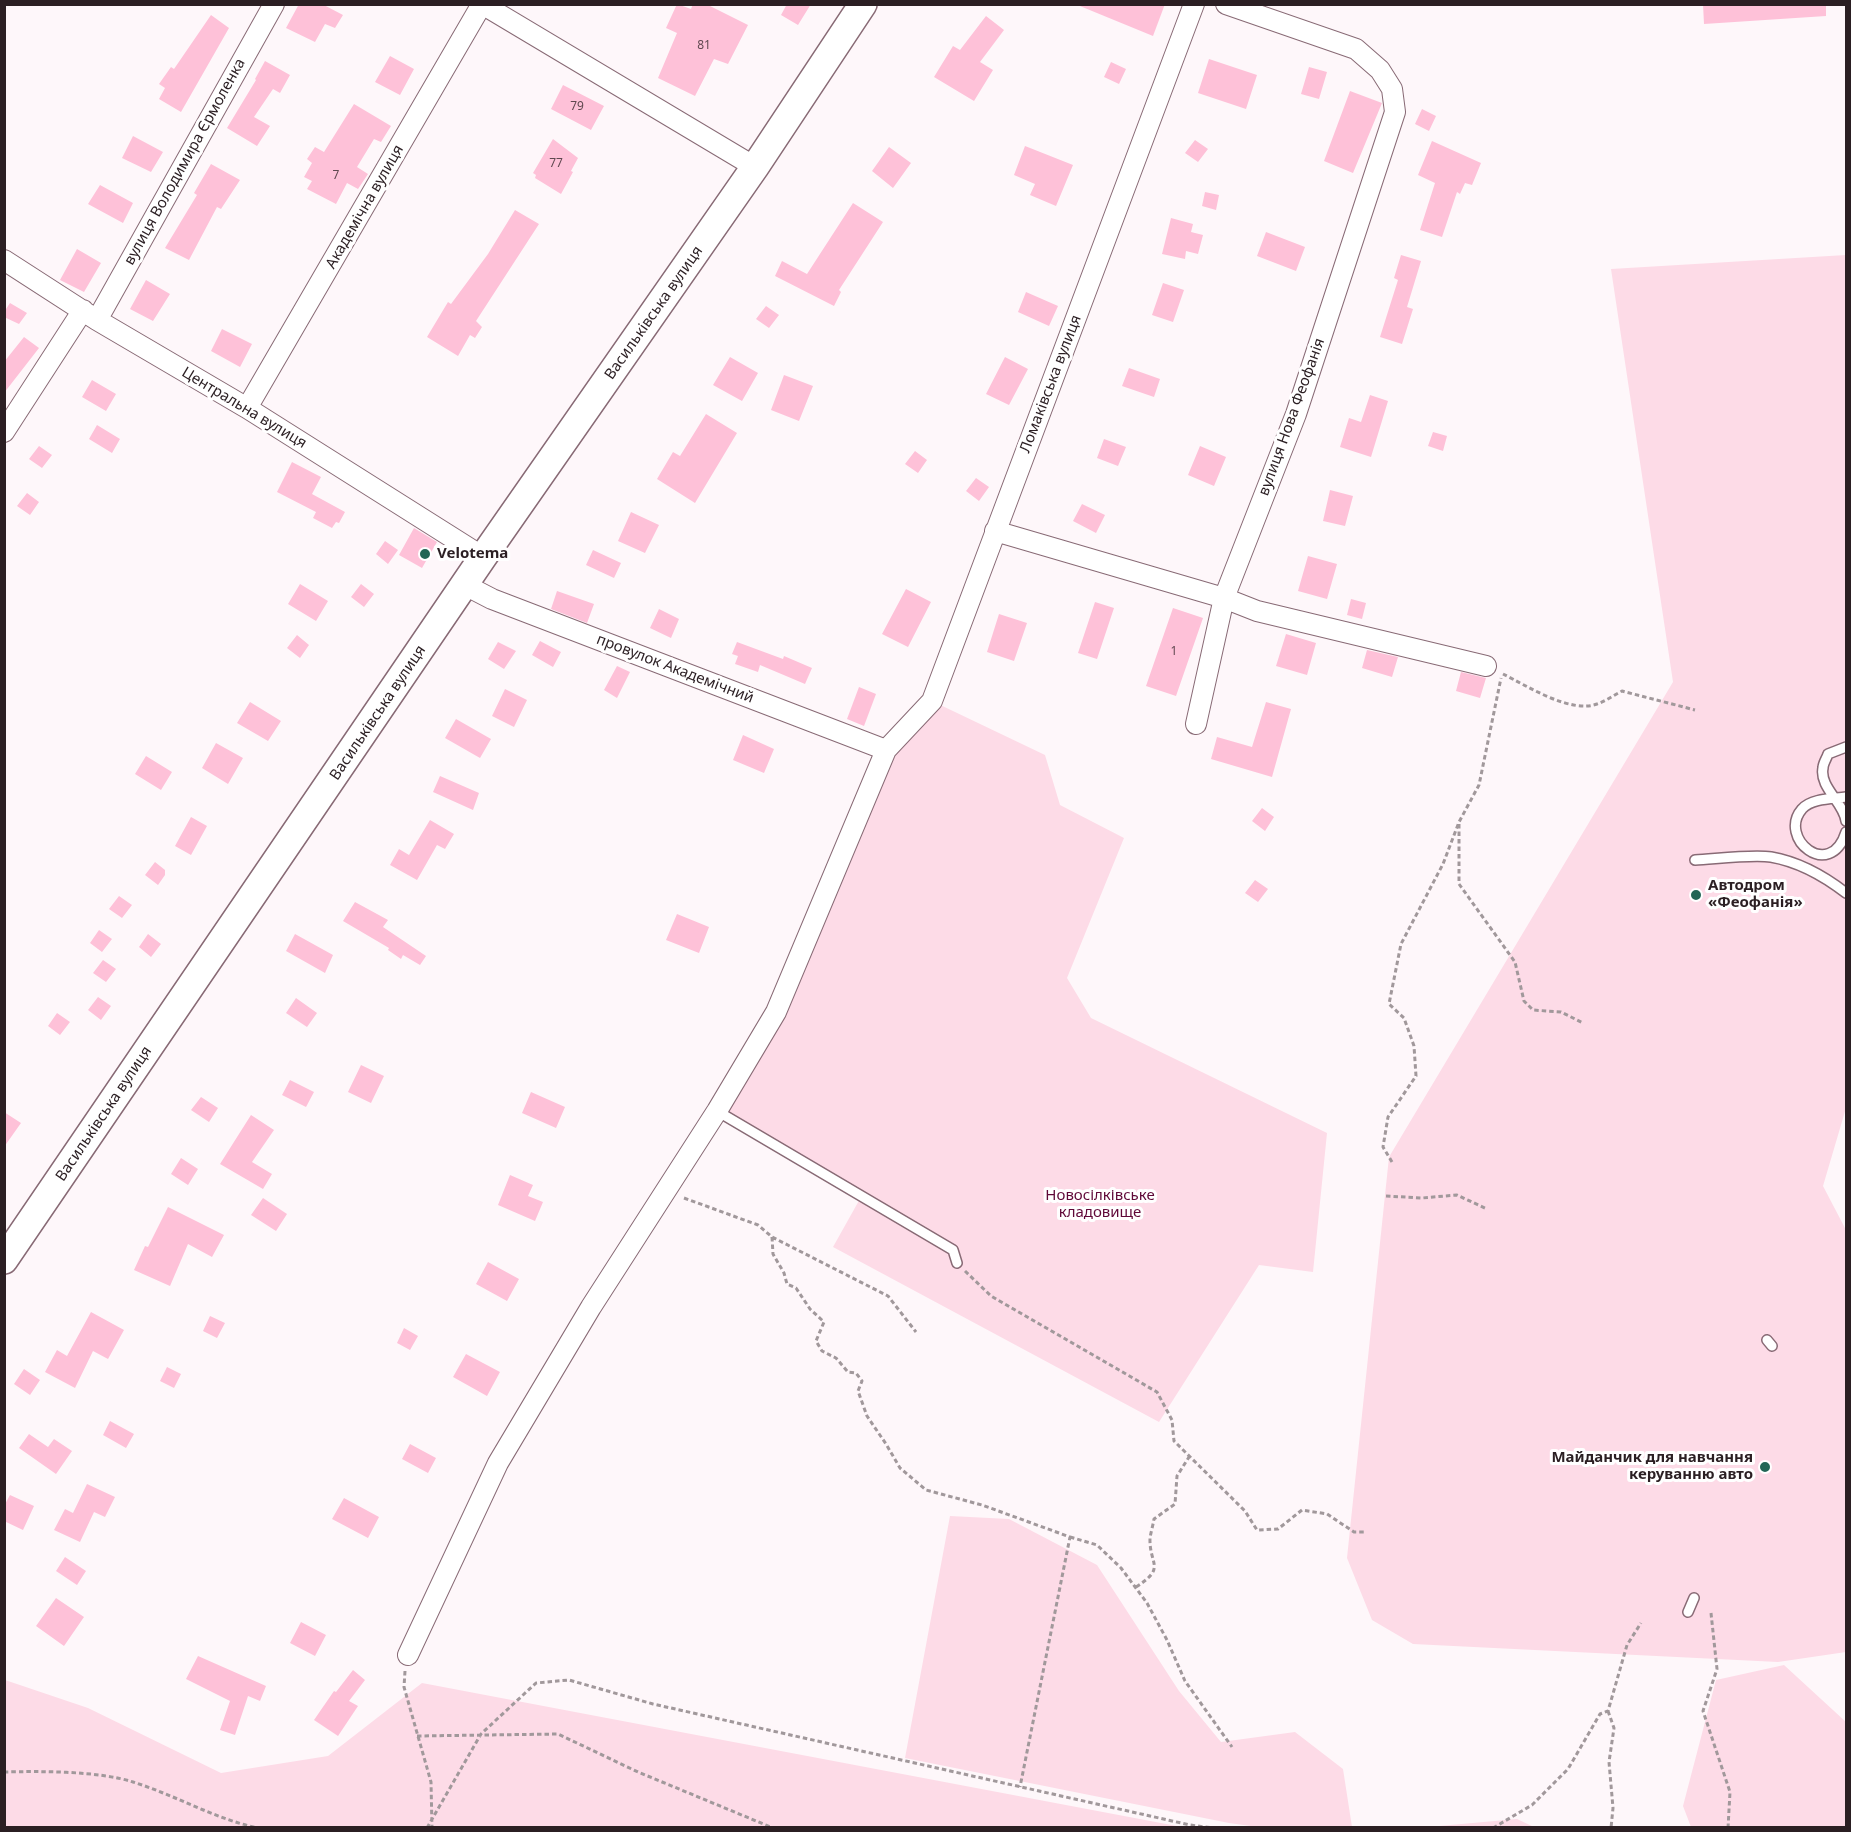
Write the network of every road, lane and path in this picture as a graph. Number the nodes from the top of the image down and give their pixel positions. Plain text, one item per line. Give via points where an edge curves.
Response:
1 (274, 4) edge
2 (482, 4) edge
3 (863, 4) edge
4 (1194, 4) edge
5 (1226, 4) edge
6 (755, 167) junction
7 (4, 260) edge
8 (90, 315) junction
9 (247, 408) junction
10 (4, 432) edge
11 (996, 531) junction
12 (483, 557) junction
13 (465, 585) junction
14 (1224, 598) junction
15 (1486, 666) dead end
16 (1695, 710) dead end
17 (1196, 724) dead end
18 (1846, 747) edge
19 (886, 750) junction
20 (1846, 796) edge
21 (1835, 798) junction
22 (1846, 821) edge
23 (1459, 822) junction
24 (1846, 832) edge
25 (1807, 850) junction
26 (1695, 860) dead end
27 (1800, 864) junction
28 (1846, 894) edge
29 (1583, 1023) dead end
30 (717, 1111) junction
31 (1392, 1162) dead end
32 (665, 1191) junction
33 (1386, 1196) dead end
34 (1487, 1209) dead end
35 (772, 1237) junction
36 (4, 1260) edge
37 (957, 1263) joint
38 (916, 1332) dead end
39 (1189, 1458) junction
40 (1364, 1532) dead end
41 (1070, 1537) junction
42 (1135, 1587) junction
43 (1694, 1598) dead end
44 (1688, 1612) dead end
45 (1711, 1612) dead end
46 (1641, 1623) dead end
47 (408, 1655) joint
48 (1608, 1711) junction
49 (481, 1734) junction
50 (417, 1736) junction
51 (1232, 1747) dead end
52 (4, 1772) edge
53 (1020, 1787) junction
54 (432, 1820) junction
55 (258, 1827) edge
56 (427, 1827) edge
57 (432, 1827) edge
58 (773, 1827) edge
59 (1213, 1827) edge
60 (1493, 1827) edge
61 (1611, 1827) edge
62 (1728, 1827) edge

1 - 8 street, вулиця Володимира Єрмоленка
2 - 6 street
2 - 9 street, Академічна вулиця
3 - 6 street, Васильківська вулиця
4 - 11 street, Ломаківська вулиця
5 - 14 street, вулиця Нова Феофанія via 1356,49 1380,70 1392,89 1395,112 1296,414
6 - 12 street, Васильківська вулиця
7 - 8 street, Центральна вулиця
8 - 9 street, Центральна вулиця
8 - 10 street, вулиця Володимира Єрмоленка
9 - 12 street, Центральна вулиця
11 - 14 street
11 - 19 street, Ломаківська вулиця via 932,701
12 - 13 street, Васильківська вулиця
13 - 19 street, провулок Академічний via 492,599
13 - 36 street, Васильківська вулиця
14 - 15 street via 1257,611
14 - 17 street, вулиця Нова Феофанія
16 - 23 path via 1622,691 1595,705 1575,706 1502,674 1479,785
18 - 21 lane via 1828,754 1822,770
19 - 30 street via 776,1012
20 - 21 lane
21 - 22 lane
21 - 25 lane via 1802,809 1796,823 1797,839
23 - 29 path via 1459,884 1515,962 1524,1001 1533,1010 1561,1012
23 - 31 path via 1443,864 1401,944 1392,984 1389,1004 1404,1018 1416,1056 1416,1076 1388,1117 1383,1147
24 - 25 lane via 1835,852 1822,855
25 - 27 lane
26 - 27 lane via 1769,856
27 - 28 lane
30 - 32 street
30 - 37 lane via 953,1250
32 - 35 path via 758,1225
32 - 47 street via 498,1463
33 - 34 path via 1457,1195
35 - 38 path via 888,1296
35 - 41 path via 773,1254 787,1284 796,1288 824,1322 816,1341 822,1351 862,1381 858,1391 867,1416 900,1468 926,1490 982,1504
37 - 39 path via 990,1296 1157,1392 1172,1420 1174,1441
39 - 40 path via 1245,1511 1257,1530 1278,1529 1302,1510 1327,1514 1354,1532
39 - 42 path via 1177,1476 1176,1504 1154,1519 1150,1540 1156,1565 1150,1578
41 - 42 path via 1098,1545
41 - 53 path
42 - 51 path via 1167,1640 1185,1681
43 - 44 lane
45 - 62 path via 1717,1669 1703,1711 1730,1792
46 - 48 path via 1627,1645
47 - 50 path via 404,1687
48 - 60 path via 1600,1714 1568,1769 1532,1804
48 - 61 path via 1614,1728 1609,1762
49 - 50 path
49 - 53 path via 536,1683 569,1680 653,1704
49 - 54 path
49 - 58 path via 558,1734 638,1772
50 - 54 path via 431,1782
52 - 55 path via 100,1775 131,1781
53 - 59 path via 1190,1826
54 - 56 path
54 - 57 path

